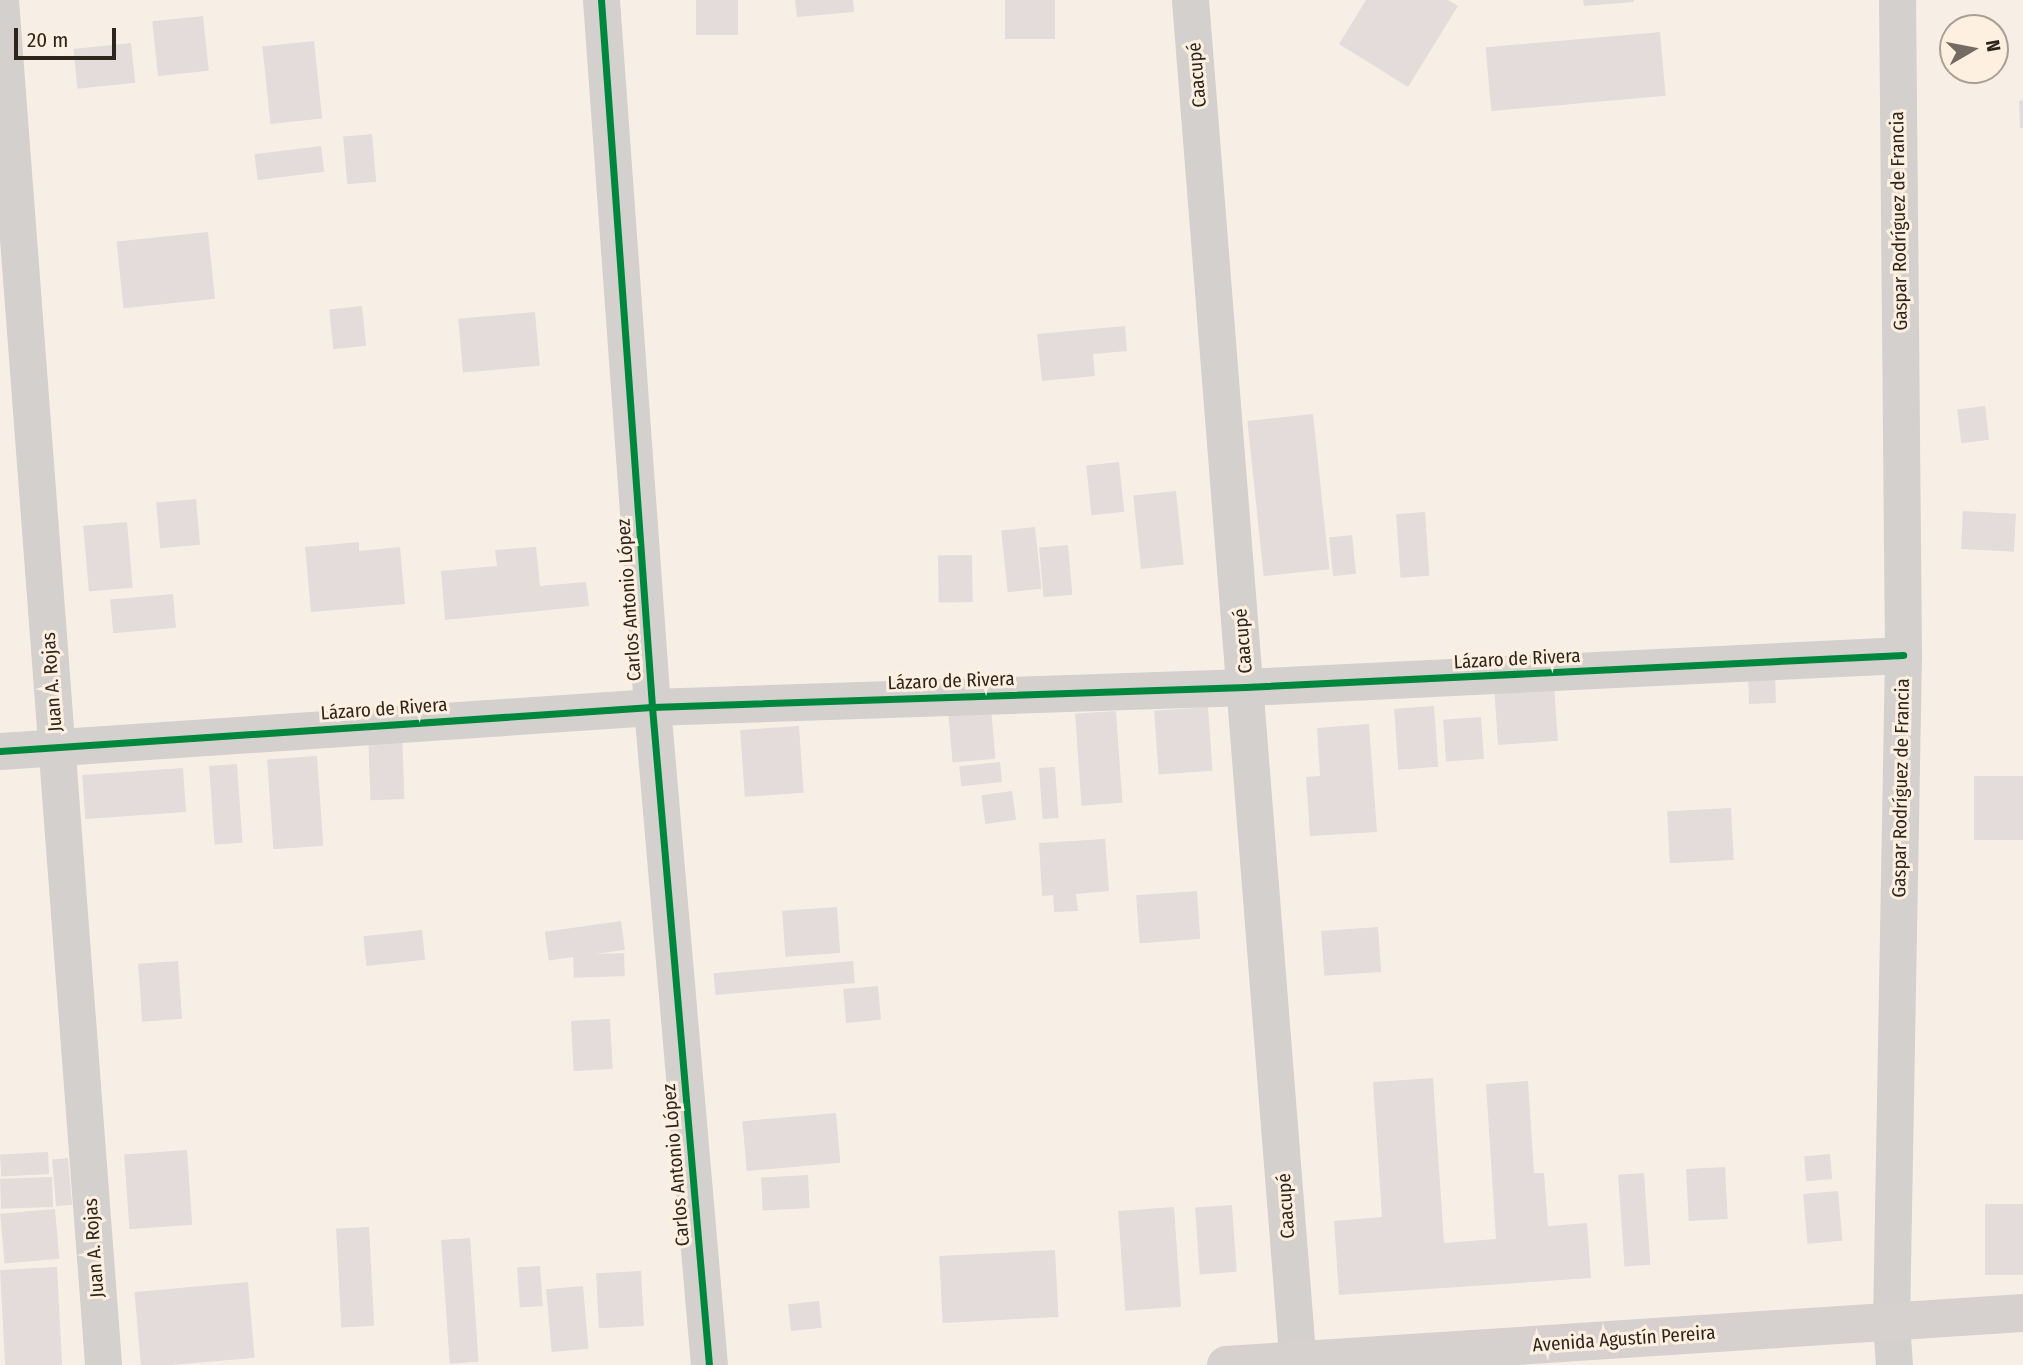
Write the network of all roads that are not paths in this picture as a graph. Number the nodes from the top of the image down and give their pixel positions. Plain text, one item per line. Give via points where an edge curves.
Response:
1 (0, 0) edge
2 (601, 0) edge
3 (1190, 0) edge
4 (1897, 0) edge
5 (1903, 656) junction
6 (1246, 687) junction
7 (652, 707) junction
8 (57, 747) junction
9 (0, 751) edge
10 (2023, 1313) edge
11 (1891, 1322) junction
12 (1298, 1362) edge
13 (103, 1365) edge
14 (709, 1365) edge
15 (1226, 1365) edge
16 (1894, 1365) edge

1 - 8 street, Juan A. Rojas
2 - 7 street, Carlos Antonio López
3 - 6 street, Caacupé
4 - 5 street, Gaspar Rodríguez de Francia
5 - 6 street, Lázaro de Rivera
5 - 11 street, Gaspar Rodríguez de Francia
6 - 7 street, Lázaro de Rivera
6 - 12 street, Caacupé
7 - 8 street, Lázaro de Rivera
7 - 14 street, Carlos Antonio López
8 - 9 street, Lázaro de Rivera
8 - 13 street, Juan A. Rojas
10 - 11 main road, Avenida Agustín Pereira
11 - 12 main road, Avenida Agustín Pereira
11 - 16 street, Gaspar Rodríguez de Francia
12 - 15 main road, Avenida Agustín Pereira

